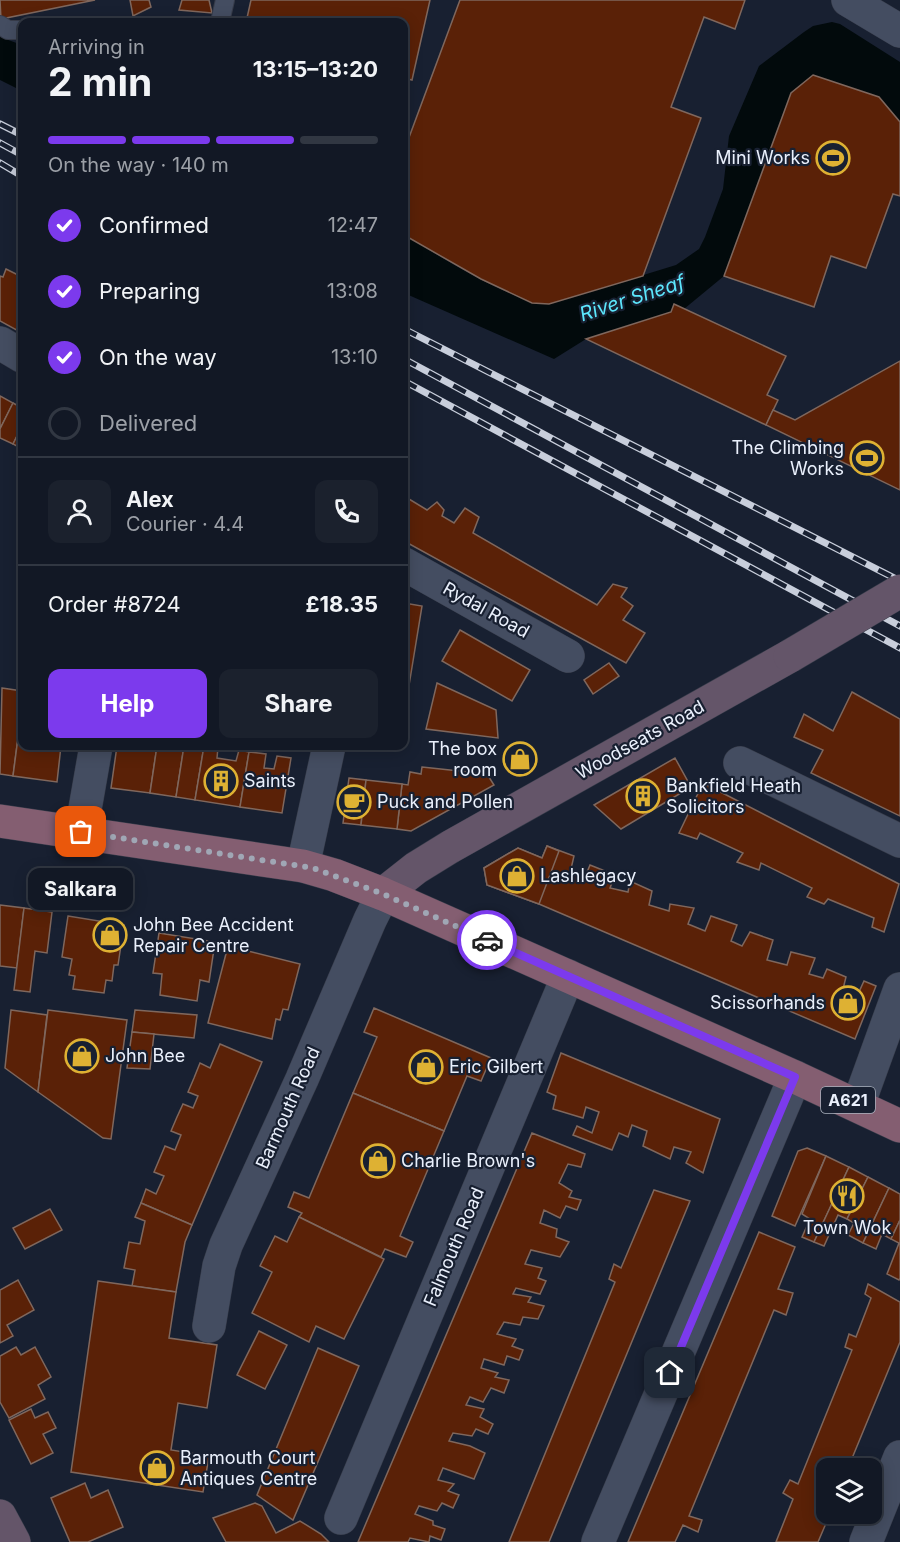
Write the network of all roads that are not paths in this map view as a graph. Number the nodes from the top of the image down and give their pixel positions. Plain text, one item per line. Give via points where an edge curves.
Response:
1 (225, 0) edge
2 (848, 0) edge
3 (221, 18) edge
4 (0, 25) edge
5 (18, 30) edge
6 (900, 31) edge
7 (0, 343) edge
8 (18, 354) edge
9 (408, 566) edge
10 (900, 591) edge
11 (568, 656) dead end
12 (95, 750) edge
13 (328, 750) edge
14 (740, 763) dead end
15 (0, 821) edge
16 (81, 832) junction
17 (900, 841) edge
18 (303, 866) junction
19 (383, 894) junction
20 (568, 976) junction
21 (900, 989) edge
22 (795, 1077) junction
23 (858, 1105) junction
24 (900, 1126) edge
25 (209, 1326) dead end
26 (900, 1457) edge
27 (0, 1516) edge
28 (341, 1518) dead end
29 (14, 1542) edge
30 (598, 1542) edge
31 (866, 1542) edge

1 - 3 lane
2 - 6 street
4 - 5 lane
7 - 8 street
9 - 11 street, Rydal Road
10 - 19 street, Woodseats Road, bridge via 450,847
12 - 16 street
13 - 18 street
14 - 17 street
15 - 16 main road, A621
16 - 18 main road, A621
18 - 19 main road, A621
19 - 20 main road, A621
19 - 25 street, Barmouth Road via 226,1245
20 - 22 main road, A621
20 - 28 street, Falmouth Road
21 - 23 street
22 - 23 main road, A621
22 - 30 street
23 - 24 main road, A621
26 - 31 street
27 - 29 street

